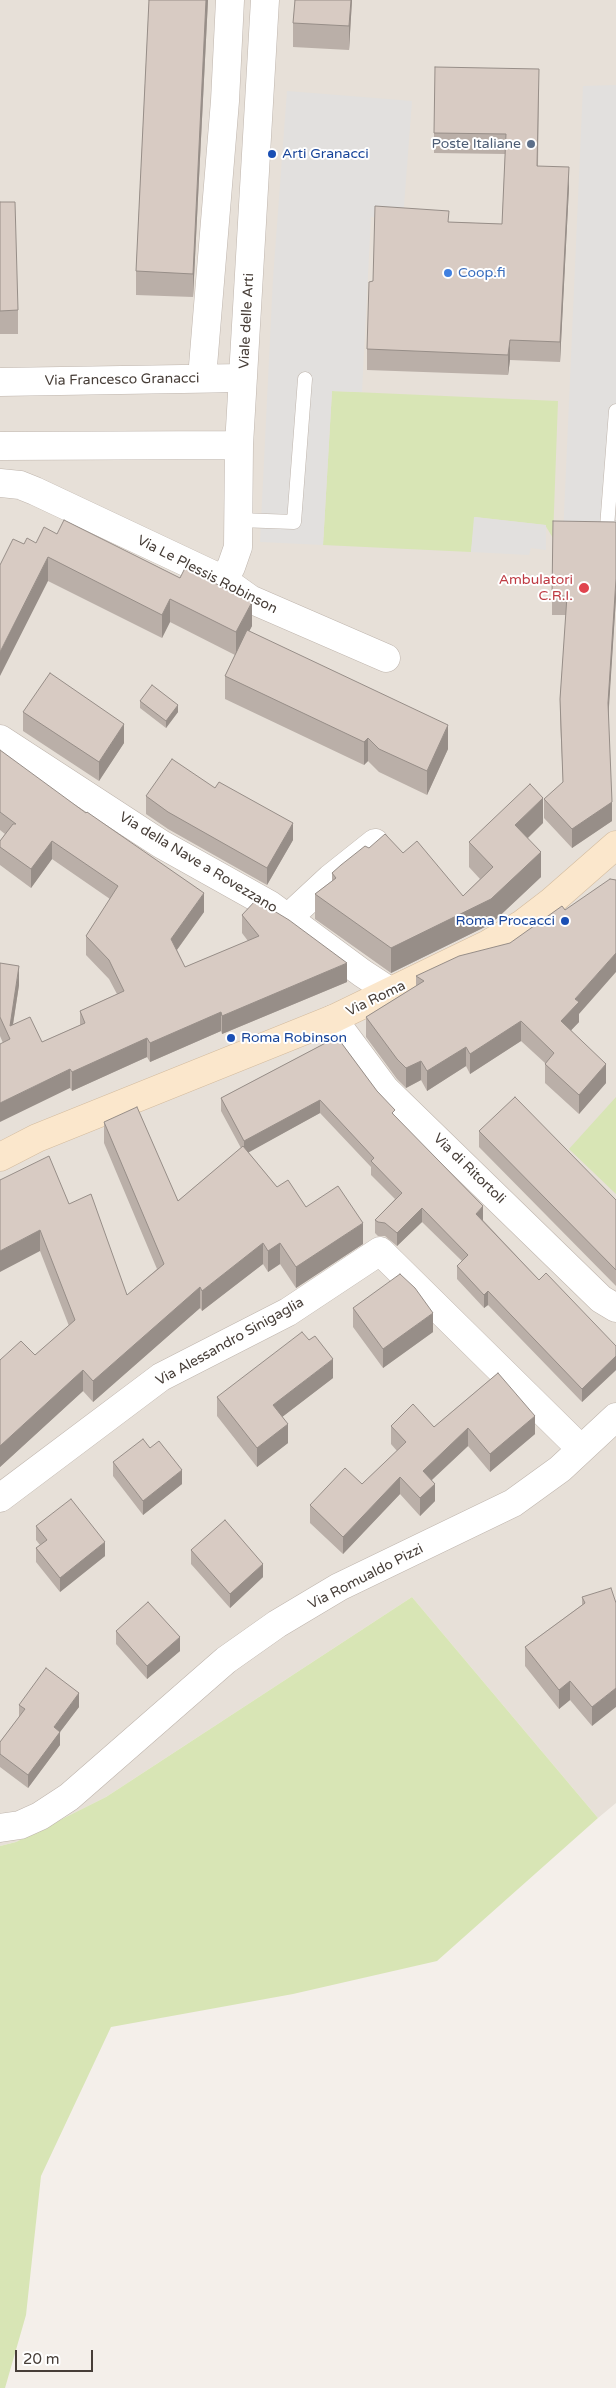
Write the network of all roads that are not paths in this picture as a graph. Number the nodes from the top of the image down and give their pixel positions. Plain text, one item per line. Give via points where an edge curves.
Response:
1 (230, 0) edge
2 (265, 0) edge
3 (228, 57) junction
4 (260, 58) junction
5 (202, 378) junction
6 (244, 378) junction
7 (305, 379) dead end
8 (0, 382) edge
9 (616, 411) edge
10 (239, 445) junction
11 (0, 446) edge
12 (0, 483) edge
13 (239, 520) junction
14 (616, 528) edge
15 (222, 579) junction
16 (386, 658) dead end
17 (0, 739) edge
18 (375, 843) edge
19 (609, 862) edge
20 (289, 918) junction
21 (391, 992) junction
22 (333, 1019) junction
23 (0, 1157) edge
24 (616, 1308) edge
25 (616, 1417) edge
26 (581, 1449) junction
27 (0, 1498) edge
28 (0, 1828) edge

1 - 3 street
2 - 4 street, Viale delle Arti
3 - 4 street
3 - 5 street
4 - 6 street, Viale delle Arti
5 - 6 street, Via Francesco Granacci
5 - 8 street, Via Francesco Granacci
6 - 10 street, Viale delle Arti
7 - 13 lane via 294,522
9 - 14 lane via 607,527
10 - 11 street
10 - 13 street, Viale delle Arti
12 - 15 street, Via Le Plessis Robinson via 20,485 35,491
13 - 15 street, Viale delle Arti via 236,556
15 - 16 street, Via Le Plessis Robinson via 250,599
17 - 20 street, Via della Nave a Rovezzano via 161,844 270,904
18 - 20 street via 330,878
19 - 21 street, Via Roma via 522,924
20 - 21 street, Via della Nave a Rovezzano
21 - 22 street, Via Roma
22 - 23 street, Via Roma via 37,1138
22 - 24 street, Via di Ritortoli via 385,1089 602,1299
25 - 26 street, Via Romualdo Pizzi
26 - 27 street, Via Alessandro Sinigaglia via 380,1251 288,1312 161,1378
26 - 28 street, Via Romualdo Pizzi via 560,1470 513,1503 339,1587 277,1624 226,1660 69,1797 20,1825

